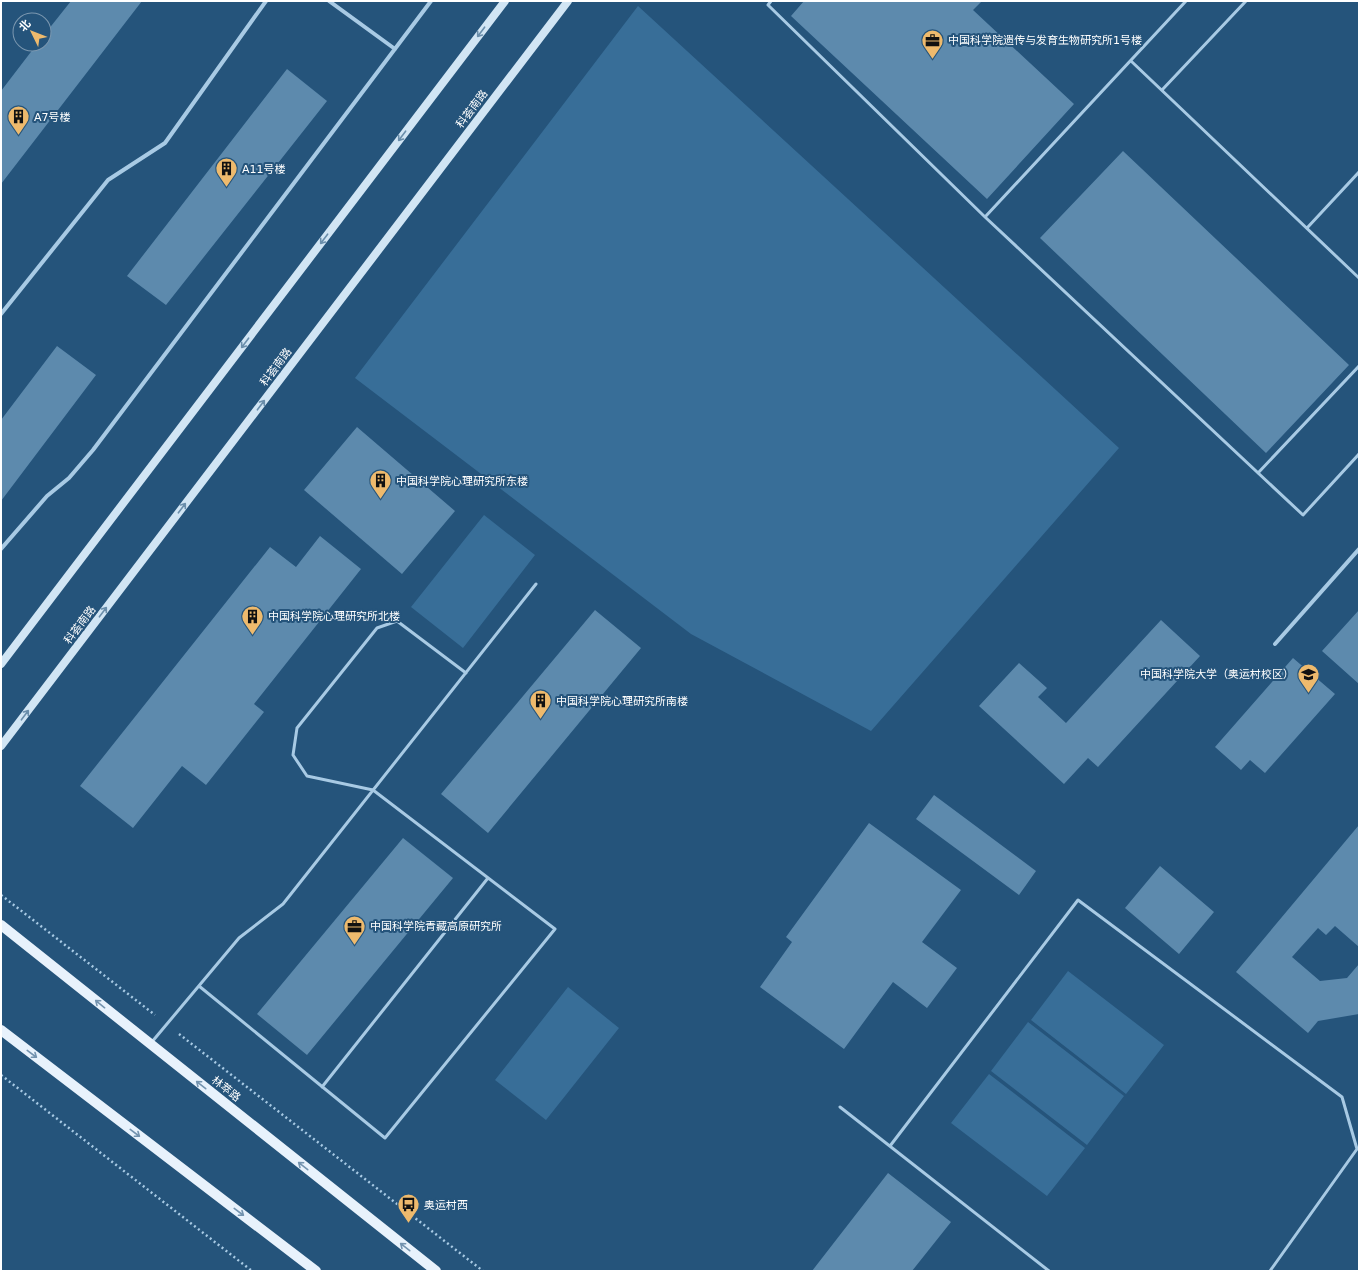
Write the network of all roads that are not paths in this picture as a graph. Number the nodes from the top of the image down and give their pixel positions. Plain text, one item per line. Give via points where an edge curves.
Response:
1 (266, 1) edge
2 (329, 1) edge
3 (431, 1) edge
4 (505, 1) edge
5 (568, 1) edge
6 (771, 1) edge
7 (1186, 1) edge
8 (1246, 1) edge
9 (395, 49) junction
10 (1131, 61) junction
11 (1162, 90) junction
12 (1359, 172) edge
13 (985, 217) junction
14 (1306, 228) junction
15 (1359, 278) edge
16 (1, 314) edge
17 (1359, 366) edge
18 (1359, 454) edge
19 (1258, 472) junction
20 (1, 549) edge
21 (1359, 549) edge
22 (536, 584) dead end
23 (1275, 644) dead end
24 (1, 664) edge
25 (466, 673) junction
26 (1, 746) edge
27 (373, 790) junction
28 (488, 878) junction
29 (1, 925) edge
30 (199, 986) junction
31 (1, 1030) edge
32 (150, 1044) junction
33 (322, 1087) junction
34 (840, 1107) dead end
35 (890, 1146) junction
36 (1358, 1150) edge
37 (316, 1271) edge
38 (436, 1271) edge
39 (1049, 1271) edge
40 (1270, 1271) edge

1 - 16 street via 165,143 108,180
2 - 9 street
3 - 9 street
4 -> 24 street
26 -> 5 street, 科荟南路
6 - 13 lane via 768,5
7 - 10 lane
8 - 11 lane
9 - 20 street via 93,450
10 - 11 lane
10 - 13 lane
11 - 14 lane
12 - 14 lane
13 - 19 lane
14 - 15 lane
17 - 19 lane
18 - 19 lane via 1303,515
21 - 23 street
22 - 25 lane
25 - 27 lane
25 - 27 lane via 397,621 377,628 297,728 293,755 307,776
27 - 28 lane
27 - 30 lane via 283,904 239,938
28 - 33 lane
28 - 33 lane via 555,929 385,1138
32 -> 29 main road, 林萃路
30 - 32 lane
30 - 33 lane
31 -> 37 main road
38 -> 32 main road, 林萃路
34 - 35 lane
35 - 36 lane via 1078,900 1342,1097
35 - 39 lane
36 - 40 lane

